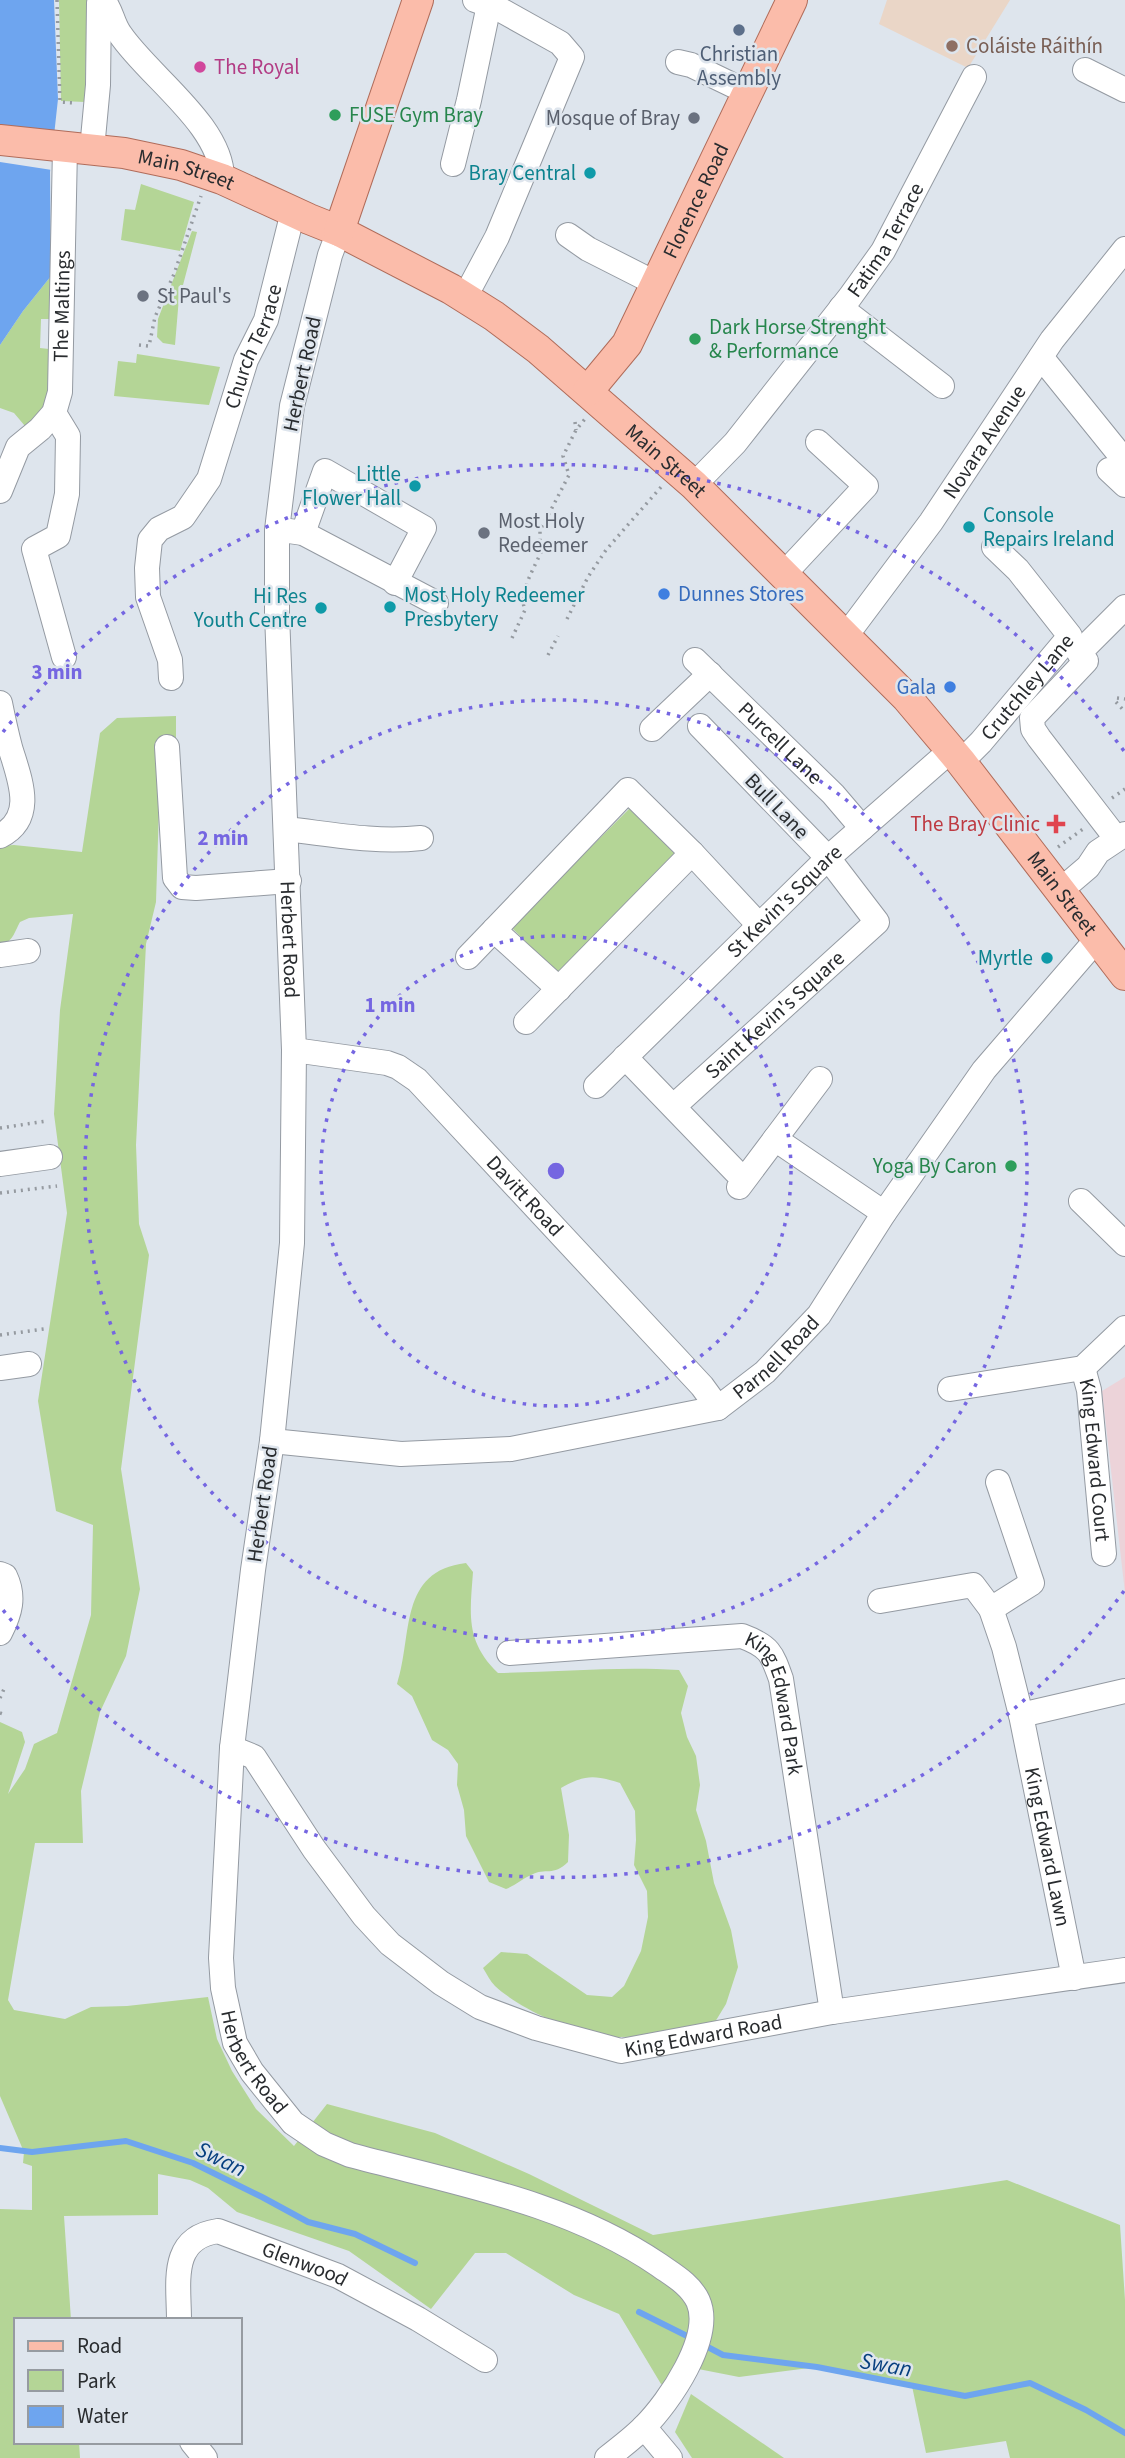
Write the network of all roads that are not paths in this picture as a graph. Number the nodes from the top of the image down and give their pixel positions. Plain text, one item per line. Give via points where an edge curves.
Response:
1 (101, 0) edge
2 (418, 0) edge
3 (792, 0) edge
4 (488, 5) edge
5 (678, 62) dead end
6 (1085, 70) dead end
7 (974, 77) dead end
8 (1125, 90) edge
9 (747, 92) junction
10 (0, 140) edge
11 (71, 148) junction
12 (453, 164) dead end
13 (215, 176) junction
14 (293, 212) junction
15 (339, 230) junction
16 (568, 235) dead end
17 (1125, 249) edge
18 (655, 283) junction
19 (466, 297) junction
20 (841, 308) junction
21 (1041, 357) junction
22 (942, 386) dead end
23 (594, 397) junction
24 (54, 413) junction
25 (818, 442) dead end
26 (9, 443) edge
27 (1120, 472) edge
28 (685, 478) junction
29 (0, 491) edge
30 (277, 530) junction
31 (303, 533) junction
32 (993, 547) dead end
33 (783, 575) junction
34 (395, 583) junction
35 (436, 603) dead end
36 (1125, 607) edge
37 (845, 637) junction
38 (64, 657) dead end
39 (171, 678) dead end
40 (0, 703) edge
41 (700, 726) dead end
42 (652, 729) dead end
43 (3, 734) edge
44 (167, 747) dead end
45 (955, 756) junction
46 (862, 828) junction
47 (286, 829) junction
48 (0, 836) edge
49 (421, 838) dead end
50 (1113, 841) edge
51 (692, 853) junction
52 (828, 858) junction
53 (289, 881) junction
54 (1056, 883) junction
55 (877, 922) joint
56 (760, 925) junction
57 (494, 930) junction
58 (1098, 938) junction
59 (28, 951) dead end
60 (0, 955) edge
61 (468, 957) dead end
62 (1125, 975) edge
63 (559, 989) junction
64 (526, 1022) dead end
65 (294, 1050) junction
66 (625, 1057) junction
67 (820, 1079) dead end
68 (596, 1086) dead end
69 (674, 1106) junction
70 (775, 1139) junction
71 (50, 1157) dead end
72 (0, 1164) edge
73 (1081, 1201) dead end
74 (884, 1213) junction
75 (1125, 1244) edge
76 (1123, 1330) edge
77 (29, 1364) dead end
78 (0, 1368) edge
79 (1083, 1368) junction
80 (950, 1389) dead end
81 (718, 1408) junction
82 (272, 1441) junction
83 (998, 1482) dead end
84 (1104, 1554) dead end
85 (0, 1574) edge
86 (880, 1601) dead end
87 (991, 1609) junction
88 (0, 1633) edge
89 (509, 1653) dead end
90 (1125, 1691) edge
91 (1021, 1715) junction
92 (232, 1748) junction
93 (1125, 1970) edge
94 (1074, 1978) junction
95 (832, 2012) junction
96 (180, 2318) edge
97 (485, 2360) dead end
98 (644, 2427) junction
99 (194, 2444) edge
100 (205, 2458) edge
101 (607, 2458) edge
102 (670, 2458) edge

1 - 11 street, The Maltings via 98,85
1 - 13 street via 121,36 214,144 221,160
2 - 15 main road
3 - 9 main road, Florence Road
4 - 12 street
4 - 19 street via 560,43 572,57
5 - 9 street
6 - 8 street
7 - 20 street, Fatima Terrace via 883,251
9 - 18 main road, Florence Road
10 - 11 main road, Main Street
11 - 13 main road, Main Street via 154,158
11 - 24 street, The Maltings via 60,392
13 - 14 main road, Main Street
14 - 15 main road, Main Street
14 - 39 street, Church Terrace via 266,320 246,360 209,479 183,517 159,529 150,540 148,597 170,660
15 - 19 main road, Main Street
15 - 30 street, Herbert Road via 292,406
16 - 18 street
17 - 21 street, Novara Avenue
18 - 23 main road, Florence Road via 627,344
19 - 23 main road, Main Street
20 - 22 street
20 - 28 street, Fatima Terrace via 736,443
21 - 27 street
21 - 37 street, Novara Avenue via 931,522
23 - 28 main road, Main Street
24 - 26 street via 40,429
24 - 38 street via 68,436 67,494 58,536 34,549
25 - 33 street via 866,486
26 - 29 street
28 - 33 main road, Main Street
30 - 31 street
30 - 47 street, Herbert Road
31 - 34 street
31 - 34 street via 325,471 424,528
32 - 45 street, Crutchley Lane via 1018,570 1070,636 981,742
33 - 37 main road, Main Street
34 - 35 street
36 - 50 street via 1079,653 1086,660 1032,718 1038,738
37 - 45 main road, Main Street
40 - 43 street
41 - 52 street, Bull Lane
42 - 46 street, Purcell Lane via 703,667
43 - 48 street via 24,803 17,823
44 - 53 street via 175,878 182,887
45 - 46 street, St Kevin's Square
45 - 54 main road, Main Street
46 - 52 street, St Kevin's Square
47 - 49 street via 397,841
47 - 53 street, Herbert Road
50 - 54 street via 1085,853
51 - 56 street
51 - 57 street via 628,790
51 - 63 street
52 - 55 street, Bull Lane
52 - 56 street, St Kevin's Square
53 - 65 street, Herbert Road
54 - 58 main road, Main Street
55 - 69 street, Saint Kevin's Square
56 - 66 street, St Kevin's Square
57 - 61 street
57 - 63 street
58 - 62 main road, Main Street
58 - 74 street, Parnell Road via 984,1070
59 - 60 street
63 - 64 street
65 - 81 street, Davitt Road via 387,1063 417,1080
65 - 82 street, Herbert Road via 292,1243
66 - 68 street, St Kevin's Square
66 - 69 street
67 - 70 street
69 - 70 street via 737,1180
70 - 74 street
71 - 72 street
73 - 75 street
74 - 81 street, Parnell Road via 819,1315 765,1373
76 - 79 street
77 - 78 street
79 - 80 street
79 - 84 street, King Edward Court
81 - 82 street, Parnell Road via 511,1449 401,1454
82 - 92 street, Herbert Road
83 - 87 street via 1031,1583
85 - 88 street via 5,1576 11,1597
86 - 87 street, King Edward Lawn via 973,1585
87 - 91 street, King Edward Lawn
89 - 95 street, King Edward Park via 743,1636 761,1643 773,1655 781,1679
90 - 91 street
91 - 94 street, King Edward Lawn
92 - 95 street, King Edward Road via 254,1757 314,1849 390,1944 480,2007 621,2051
92 - 98 street, Herbert Road via 221,1920 223,1989 236,2043 252,2072 293,2123 324,2144 350,2155 516,2198 586,2223 642,2253 690,2288 702,2315 702,2327 677,2386
93 - 94 street, King Edward Road
94 - 95 street, King Edward Road
96 - 97 street, Glenwood via 182,2254 192,2240 218,2231 338,2276
98 - 101 street, Herbert Road
98 - 102 street
99 - 100 street

